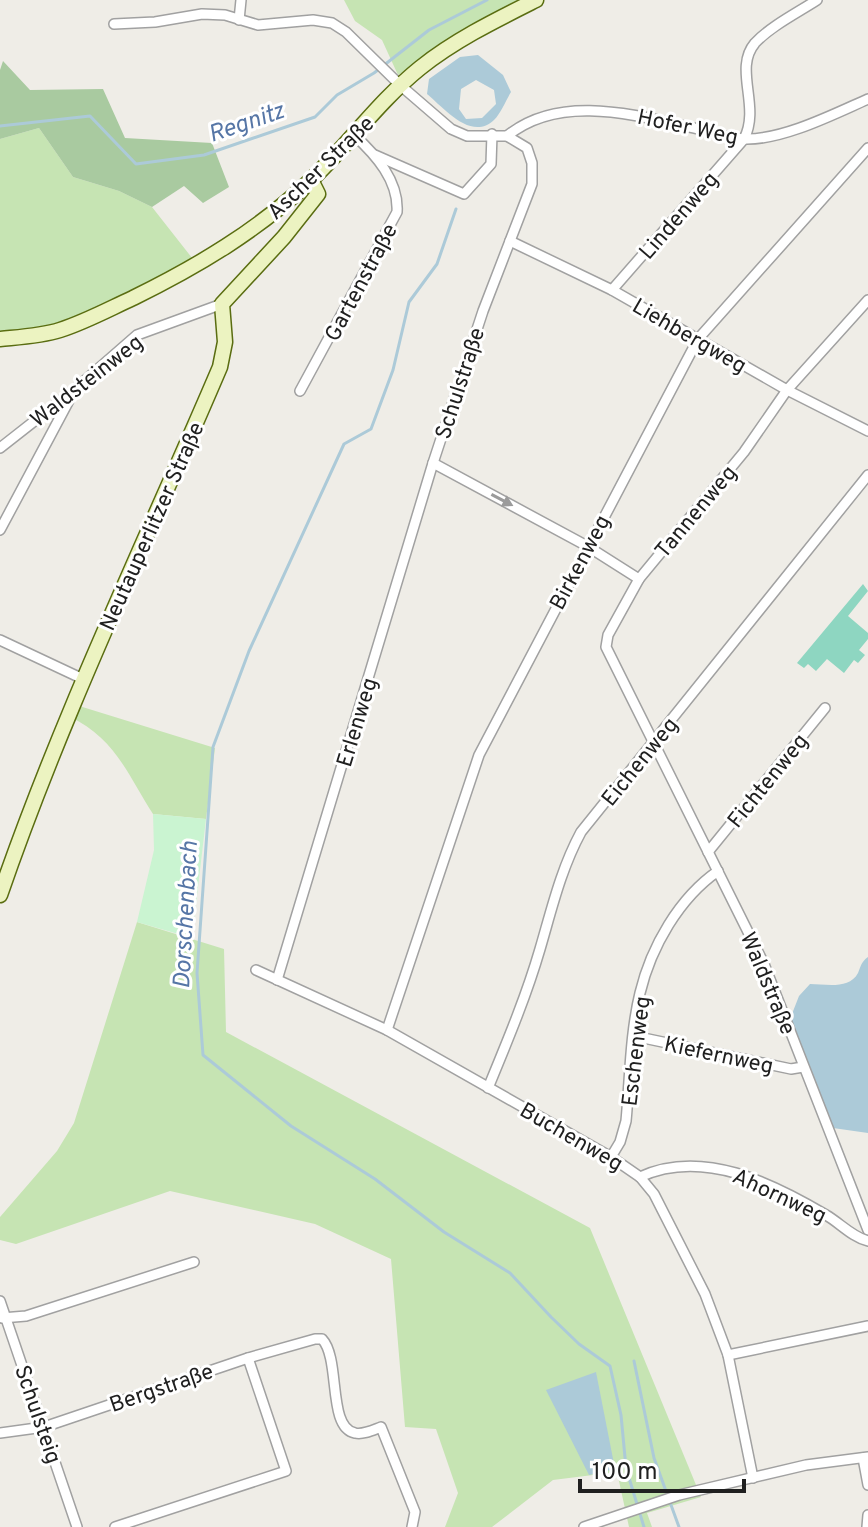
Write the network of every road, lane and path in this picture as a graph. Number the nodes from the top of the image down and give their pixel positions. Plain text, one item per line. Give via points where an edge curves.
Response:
1 (241, 0) edge
2 (536, 0) edge
3 (817, 0) edge
4 (239, 20) junction
5 (114, 24) dead end
6 (400, 85) junction
7 (868, 99) edge
8 (492, 134) junction
9 (354, 135) junction
10 (507, 136) junction
11 (744, 139) junction
12 (868, 148) edge
13 (375, 155) junction
14 (311, 180) junction
15 (510, 241) junction
16 (612, 290) junction
17 (868, 300) edge
18 (222, 304) junction
19 (0, 339) edge
20 (698, 339) junction
21 (74, 390) junction
22 (787, 390) junction
23 (300, 391) dead end
24 (868, 431) edge
25 (0, 448) edge
26 (433, 463) junction
27 (868, 475) edge
28 (0, 530) edge
29 (587, 546) junction
30 (639, 579) junction
31 (0, 640) edge
32 (83, 679) junction
33 (825, 708) dead end
34 (653, 745) junction
35 (708, 852) junction
36 (718, 871) junction
37 (0, 895) edge
38 (256, 970) dead end
39 (277, 980) junction
40 (387, 1030) junction
41 (634, 1036) junction
42 (803, 1067) junction
43 (488, 1088) junction
44 (611, 1157) junction
45 (640, 1177) junction
46 (868, 1230) edge
47 (868, 1241) edge
48 (194, 1262) dead end
49 (0, 1301) edge
50 (3, 1318) edge
51 (868, 1326) edge
52 (728, 1355) junction
53 (248, 1358) junction
54 (44, 1427) junction
55 (0, 1433) edge
56 (866, 1458) edge
57 (753, 1478) junction
58 (868, 1485) edge
59 (868, 1515) edge
60 (594, 1524) edge
61 (77, 1527) edge
62 (115, 1527) edge
63 (412, 1527) edge
64 (584, 1527) edge
65 (864, 1527) edge

1 - 4 street
2 - 6 street, Ascher Straße via 445,50
3 - 11 street via 754,44 745,67 752,120
4 - 5 street via 202,14
4 - 6 street via 258,25 332,23
6 - 8 street via 451,129 467,136
6 - 9 street, Ascher Straße
7 - 11 street, Hofer Weg via 795,128
8 - 10 street
8 - 13 street via 491,164 464,194
9 - 13 street, Gartenstraße
9 - 14 street, Ascher Straße
10 - 11 street, Hofer Weg via 521,124 558,113 594,111
10 - 15 street, Schulstraße via 527,148 532,163 532,184
11 - 16 street, Lindenweg
12 - 20 street, Birkenweg
13 - 23 street, Gartenstraße via 398,197 397,212
14 - 18 street via 318,194
14 - 19 street, Ascher Straße via 266,220 175,278 60,330
15 - 16 street, Liehbergweg
15 - 26 street, Schulstraße
16 - 20 street, Liehbergweg
17 - 22 street, Tannenweg
18 - 21 street, Waldsteinweg via 137,335
18 - 32 street, Neutauperlitzer Straße via 225,342 220,367
20 - 22 street, Liehbergweg
20 - 29 street, Birkenweg
21 - 25 street, Waldsteinweg
21 - 28 street
22 - 24 street, Liehbergweg
22 - 30 street, Tannenweg via 744,452
26 -> 29 street, Schulstraße
26 - 39 street, Erlenweg
27 - 34 street, Eichenweg
29 - 30 street, Schulstraße
29 - 40 street, Birkenweg via 479,755
30 - 34 street, Tannenweg via 606,647
31 - 32 street
32 - 37 street, Neutauperlitzer Straße
33 - 35 street, Fichtenweg
34 - 35 street, Waldstraße
34 - 43 street, Eichenweg via 581,832 567,859 519,1015
35 - 36 street, Waldstraße
36 - 41 street, Eschenweg via 677,911 658,948 641,992
36 - 42 street, Waldstraße via 764,964
38 - 39 street, Buchenweg
39 - 40 street, Buchenweg
40 - 43 street, Buchenweg
41 - 42 street, Kiefernweg via 791,1069
41 - 44 street, Eschenweg via 626,1121
42 - 46 street, Waldstraße
43 - 44 street, Buchenweg
44 - 45 street, Buchenweg
45 - 47 street, Ahornweg via 673,1166 728,1170 793,1197
45 - 52 street, Buchenweg via 692,1267
48 - 50 street via 26,1316
49 - 50 street, Schulsteig
50 - 54 street, Schulsteig
51 - 52 street
52 - 57 street, Buchenweg
53 - 54 street, Bergstraße
53 - 62 street via 286,1471
53 - 63 street, Bergstraße via 322,1339 330,1352 339,1419 357,1434 381,1427 415,1512
54 - 55 street, Bergstraße
54 - 61 street, Schulsteig
56 - 57 street
56 - 58 street
57 - 60 street via 657,1501
59 - 65 street
60 - 64 street

